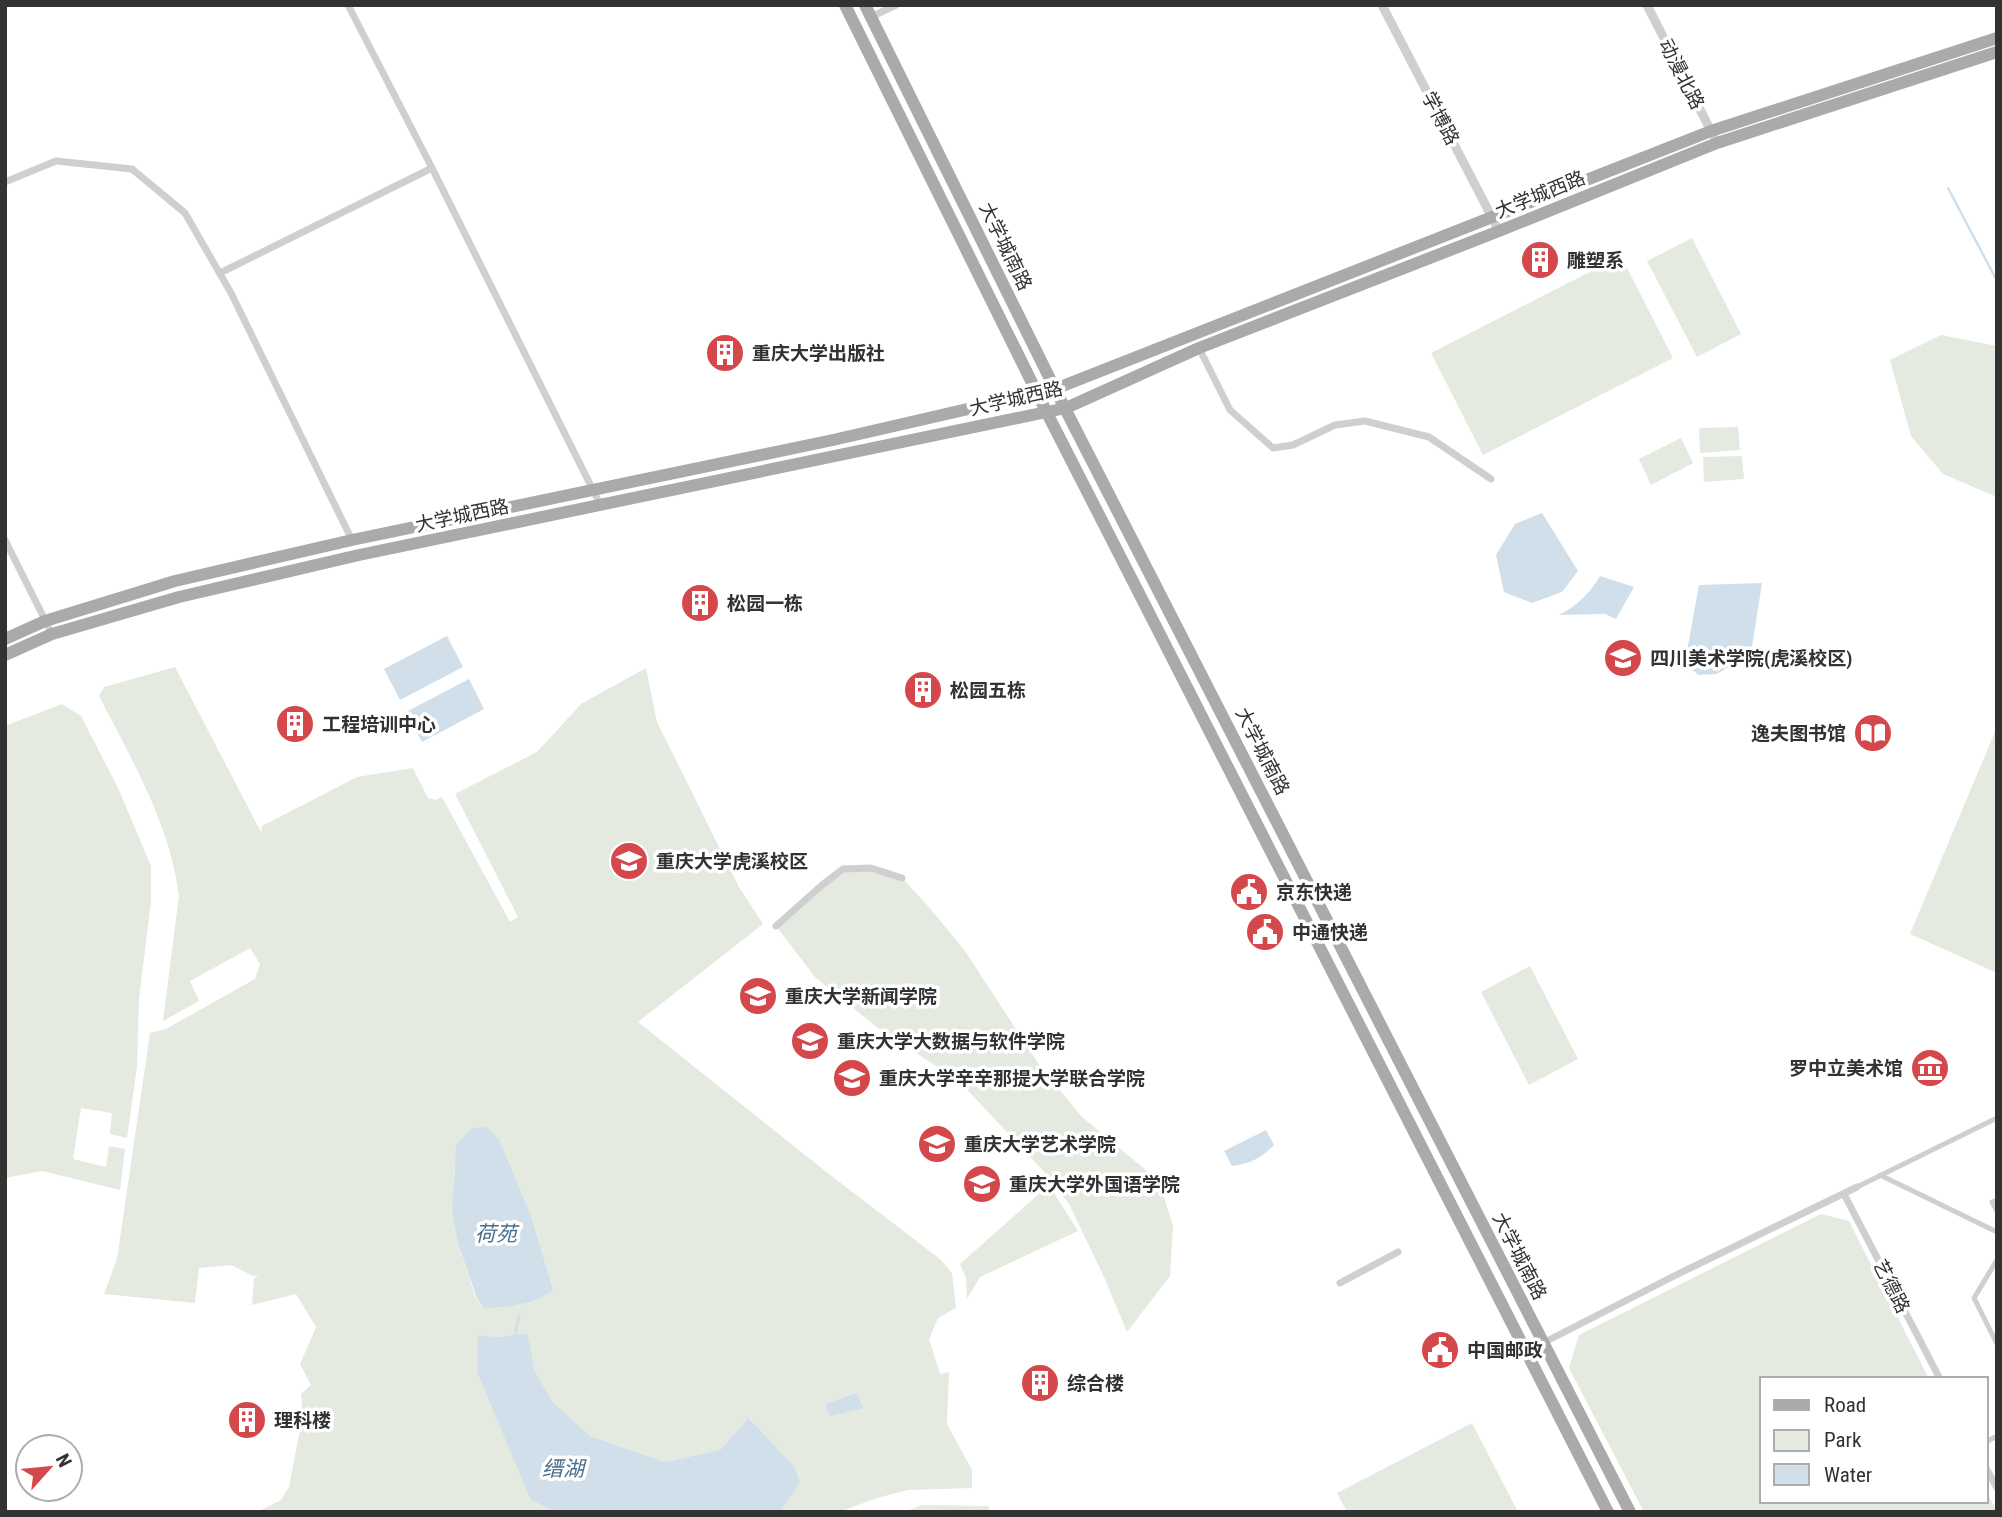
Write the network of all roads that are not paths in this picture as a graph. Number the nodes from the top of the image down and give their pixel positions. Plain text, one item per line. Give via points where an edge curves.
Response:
1 (348, 5) edge
2 (845, 5) edge
3 (895, 5) edge
4 (1382, 5) edge
5 (1647, 5) edge
6 (868, 11) edge
7 (1997, 38) edge
8 (1997, 52) edge
9 (1714, 137) junction
10 (432, 168) junction
11 (5, 182) edge
12 (1493, 218) junction
13 (1499, 231) junction
14 (220, 274) junction
15 (1199, 348) junction
16 (1055, 389) junction
17 (1038, 394) junction
18 (1066, 408) junction
19 (1047, 413) junction
20 (1491, 479) dead end
21 (593, 491) junction
22 (601, 506) junction
23 (5, 540) edge
24 (352, 540) junction
25 (45, 621) junction
26 (52, 634) junction
27 (5, 639) edge
28 (5, 655) edge
29 (902, 878) dead end
30 (776, 926) dead end
31 (1997, 1118) edge
32 (1880, 1175) junction
33 (1857, 1187) joint
34 (1844, 1194) junction
35 (1997, 1200) edge
36 (1997, 1212) edge
37 (1997, 1233) edge
38 (1398, 1252) dead end
39 (1997, 1260) edge
40 (1340, 1283) dead end
41 (1543, 1343) junction
42 (1997, 1344) edge
43 (1528, 1354) junction
44 (1939, 1377) edge
45 (1988, 1472) edge
46 (1997, 1488) edge
47 (1608, 1512) edge
48 (1630, 1512) edge

1 - 10 street
2 - 17 main road, 大学城南路
3 - 6 street
4 - 12 street, 学博路
5 - 9 street, 动漫北路
6 - 16 main road, 大学城南路
7 - 9 main road, 大学城西路
8 - 9 main road, 大学城西路
9 - 12 main road, 大学城西路
9 - 13 main road, 大学城西路
10 - 14 street
10 - 21 street
11 - 14 street via 56,161 132,169 184,213
12 - 13 street, 学博路
12 - 16 main road, 大学城西路
13 - 15 main road, 大学城西路
14 - 24 street
15 - 18 main road, 大学城西路
15 - 20 street via 1230,410 1272,448 1293,445 1335,425 1365,421 1429,437
16 - 17 main road, 大学城西路
16 - 18 main road, 大学城南路
17 - 19 main road, 大学城南路
17 - 21 main road, 大学城西路
18 - 19 main road, 大学城西路
18 - 41 main road, 大学城南路
19 - 22 main road, 大学城西路
19 - 43 main road, 大学城南路
21 - 22 street
21 - 24 main road, 大学城西路
22 - 26 main road, 大学城西路 via 359,555 179,597
23 - 25 street
24 - 25 main road, 大学城西路 via 176,581
25 - 26 street
25 - 27 main road, 大学城西路
26 - 28 main road, 大学城西路
29 - 30 street via 871,869 843,870
31 - 32 street
32 - 33 street
32 - 37 street
33 - 34 street
34 - 41 street
34 - 44 street, 艺德路
35 - 36 street via 1992,1202
38 - 40 street
39 - 42 street via 1974,1298
41 - 43 street
41 - 48 main road, 大学城南路
43 - 47 main road, 大学城南路
45 - 46 street

